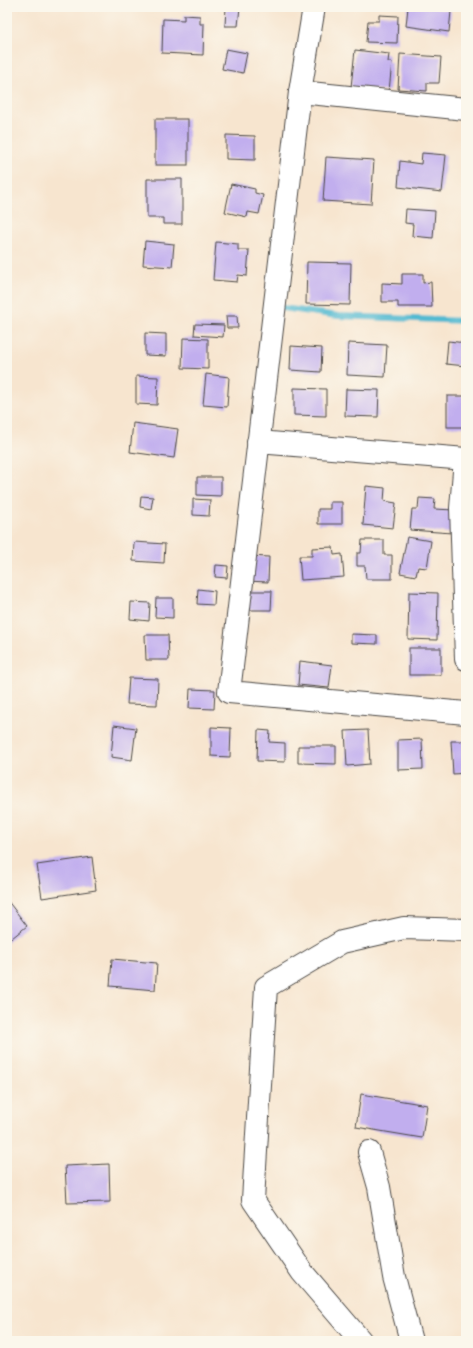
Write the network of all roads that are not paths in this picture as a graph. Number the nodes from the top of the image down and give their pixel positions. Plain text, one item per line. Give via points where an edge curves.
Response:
1 (314, 7) edge
2 (300, 92) junction
3 (466, 109) edge
4 (258, 442) junction
5 (465, 459) edge
6 (466, 659) edge
7 (466, 713) edge
8 (466, 930) edge
9 (369, 1152) dead end
10 (361, 1341) edge
11 (411, 1341) edge

1 - 2 street
2 - 3 street
2 - 4 street
4 - 5 street
4 - 7 street via 229,692
5 - 6 street via 461,508
8 - 10 street via 404,928 342,942 266,987 253,1200 302,1272
9 - 11 street via 379,1186 394,1277

